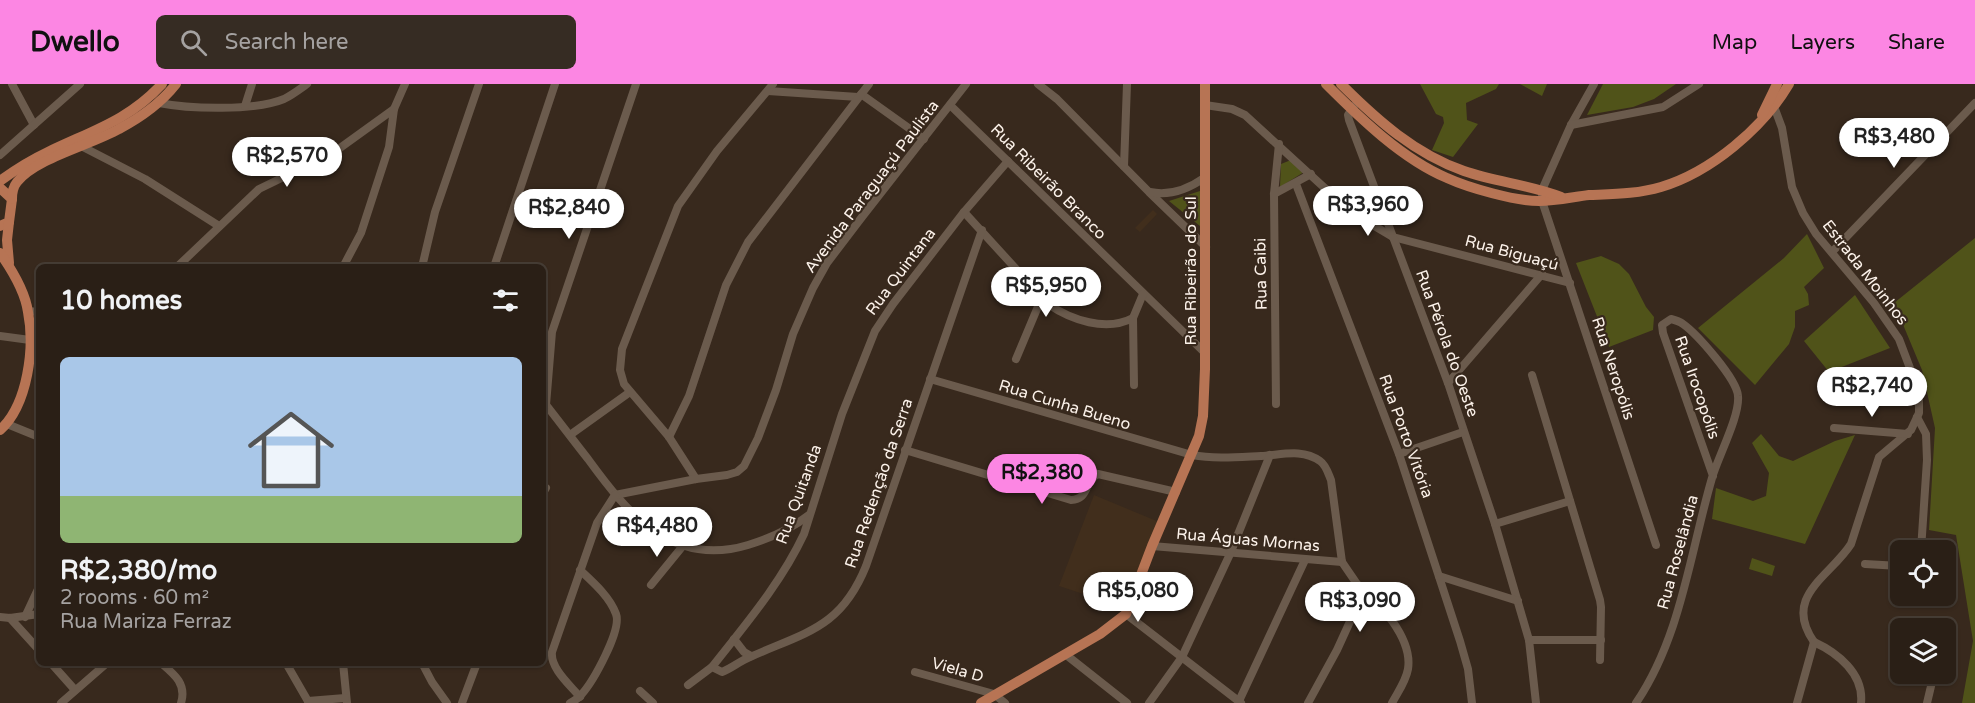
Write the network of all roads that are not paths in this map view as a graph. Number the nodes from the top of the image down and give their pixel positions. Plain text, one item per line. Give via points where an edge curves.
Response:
1 (12, 84) edge
2 (80, 84) edge
3 (162, 84) edge
4 (176, 84) edge
5 (252, 84) edge
6 (307, 84) edge
7 (405, 84) edge
8 (479, 84) edge
9 (555, 84) edge
10 (636, 84) edge
11 (869, 84) edge
12 (966, 84) edge
13 (1038, 84) edge
14 (1127, 84) edge
15 (1205, 84) edge
16 (1326, 84) edge
17 (1341, 84) edge
18 (1594, 84) edge
19 (1777, 84) edge
20 (1789, 84) edge
21 (1692, 86) edge
22 (771, 87) edge
23 (859, 95) junction
24 (146, 100) junction
25 (159, 102) junction
26 (1773, 103) junction
27 (1975, 103) edge
28 (950, 105) junction
29 (1205, 105) junction
30 (1355, 105) junction
31 (245, 106) junction
32 (394, 109) junction
33 (34, 125) junction
34 (1571, 125) junction
35 (924, 139) junction
36 (1279, 144) junction
37 (81, 146) junction
38 (0, 155) edge
39 (1008, 161) junction
40 (1124, 166) junction
41 (1311, 174) junction
42 (1204, 178) junction
43 (0, 181) edge
44 (1296, 184) junction
45 (0, 188) edge
46 (1149, 192) junction
47 (1274, 194) junction
48 (1542, 195) junction
49 (12, 199) junction
50 (964, 212) junction
51 (4, 224) edge
52 (219, 226) junction
53 (982, 230) junction
54 (1393, 237) junction
55 (1206, 247) junction
56 (1832, 252) junction
57 (0, 254) edge
58 (180, 264) edge
59 (345, 264) edge
60 (423, 264) edge
61 (495, 264) edge
62 (9, 267) junction
63 (1542, 274) junction
64 (1570, 283) junction
65 (1143, 294) junction
66 (1042, 297) junction
67 (34, 311) edge
68 (1133, 318) junction
69 (0, 336) edge
70 (30, 340) junction
71 (1205, 352) junction
72 (1016, 359) dead end
73 (1532, 375) dead end
74 (930, 379) junction
75 (1448, 383) junction
76 (546, 385) edge
77 (1134, 385) dead end
78 (630, 392) junction
79 (1276, 404) dead end
80 (546, 405) edge
81 (1738, 406) joint
82 (842, 414) joint
83 (1917, 417) junction
84 (3, 427) edge
85 (1834, 428) dead end
86 (1463, 432) junction
87 (1908, 434) junction
88 (570, 435) junction
89 (36, 436) edge
90 (669, 437) junction
91 (905, 450) junction
92 (1399, 454) junction
93 (1192, 455) junction
94 (1270, 455) junction
95 (1713, 476) junction
96 (696, 479) junction
97 (1176, 492) junction
98 (615, 495) junction
99 (1570, 501) junction
100 (810, 514) junction
101 (1495, 524) junction
102 (1921, 540) edge
103 (1656, 545) dead end
104 (1152, 546) junction
105 (682, 547) junction
106 (1230, 554) junction
107 (1305, 560) junction
108 (1342, 562) junction
109 (1865, 564) dead end
110 (1890, 565) edge
111 (580, 570) junction
112 (1439, 576) junction
113 (1357, 584) junction
114 (651, 585) dead end
115 (36, 593) edge
116 (1518, 601) junction
117 (1126, 614) junction
118 (36, 615) edge
119 (0, 616) edge
120 (25, 617) junction
121 (10, 618) junction
122 (734, 639) junction
123 (1529, 640) junction
124 (1601, 640) junction
125 (1814, 642) junction
126 (36, 647) edge
127 (1065, 654) junction
128 (751, 656) junction
129 (1182, 657) junction
130 (1600, 660) dead end
131 (54, 666) edge
132 (103, 666) edge
133 (164, 666) edge
134 (288, 666) edge
135 (344, 666) edge
136 (424, 666) edge
137 (476, 666) edge
138 (712, 667) junction
139 (915, 672) dead end
140 (1932, 684) edge
141 (688, 685) dead end
142 (75, 690) junction
143 (640, 691) dead end
144 (994, 694) junction
145 (579, 697) junction
146 (182, 699) edge
147 (346, 700) edge
148 (305, 701) edge
149 (1240, 702) edge
150 (61, 703) edge
151 (447, 703) edge
152 (462, 703) edge
153 (570, 703) edge
154 (653, 703) edge
155 (981, 703) edge
156 (1005, 703) edge
157 (1127, 703) edge
158 (1149, 703) edge
159 (1308, 703) edge
160 (1392, 703) edge
161 (1472, 703) edge
162 (1536, 703) edge
163 (1636, 703) edge
164 (1797, 703) edge
165 (1861, 703) edge
166 (1927, 703) edge

1 - 33 street
2 - 33 street
3 - 24 main road
4 - 25 main road
5 - 31 street
6 - 31 street via 283,99
7 - 32 street
8 - 60 street via 435,212
9 - 61 street
10 - 76 street via 552,332
11 - 23 street
12 - 28 street, Avenida Paraguaçú Paulista
13 - 40 street
14 - 40 street
15 - 29 main road, Rua Ribeirão do Sul
16 - 30 main road
17 - 30 main road
18 - 34 street
19 - 26 main road
20 - 26 main road
21 - 34 street via 1663,107
22 - 23 street
22 - 78 street via 717,151 678,206 622,349 621,378
23 - 35 street
23 - 90 street via 748,242 726,285 689,396
24 - 25 main road
24 - 43 main road via 121,118 49,151
25 - 31 street
25 - 37 main road via 118,130
26 - 48 main road via 1743,139 1724,154 1661,187 1564,198
26 - 56 street, Estrada Moinhos via 1782,128 1792,187 1803,213
27 - 56 street
28 - 35 street, Avenida Paraguaçú Paulista
28 - 39 street, Rua Ribeirão Branco
29 - 36 street, Rua Biguaçú via 1245,115
29 - 42 main road, Rua Ribeirão do Sul
30 - 48 main road via 1436,160
30 - 54 street, Rua Pérola do Oeste via 1349,120
32 - 52 street via 326,157 259,189
32 - 59 street via 382,170 361,233
33 - 38 street
34 - 48 street
35 - 96 street, Avenida Paraguaçú Paulista via 834,254 813,288 749,459 737,472
36 - 41 street, Rua Biguaçú
36 - 47 street, Rua Caibi
37 - 49 main road via 22,177
37 - 52 street via 145,179
39 - 50 street, Rua Quintana
39 - 65 street, Rua Ribeirão Branco
40 - 46 street
41 - 44 street
41 - 54 street, Rua Biguaçú via 1340,202
42 - 46 street via 1174,193
42 - 55 main road, Rua Ribeirão do Sul
44 - 47 street
44 - 92 street, Rua Porto Vitória
45 - 49 main road
46 - 55 street
47 - 79 street, Rua Caibi
48 - 64 street, Rua Neropólis
49 - 51 main road
50 - 53 street
50 - 82 street, Rua Quintana via 881,320
51 - 62 main road
52 - 58 street
53 - 66 street
53 - 74 street, Rua Redenção da Serra
54 - 63 street, Rua Biguaçú
54 - 75 street, Rua Pérola do Oeste
55 - 71 main road, Rua Ribeirão do Sul
56 - 83 street, Estrada Moinhos via 1899,339 1919,392
57 - 62 main road
62 - 67 main road
63 - 64 street, Rua Biguaçú
63 - 75 street
64 - 103 street, Rua Neropólis
65 - 68 street
65 - 71 street, Rua Ribeirão Branco
66 - 68 street via 1059,311 1090,322 1121,324
66 - 72 street
67 - 70 main road
68 - 77 street
69 - 70 street
70 - 84 main road via 19,404
71 - 93 main road, Rua Ribeirão do Sul via 1203,416
73 - 99 street
74 - 91 street, Rua Redenção da Serra
74 - 93 street, Rua Cunha Bueno
75 - 86 street, Rua Pérola do Oeste
78 - 88 street
78 - 90 street
80 - 88 street
81 - 95 street, Rua Roselândia
81 - 95 street, Rua Irocopólis via 1736,386 1728,373 1685,325 1671,319 1665,321 1663,333
82 - 100 street, Rua Quitanda
83 - 87 street, Estrada Moinhos
83 - 102 street via 1926,434 1927,460
84 - 89 street
85 - 87 street
86 - 92 street
86 - 101 street, Rua Pérola do Oeste
87 - 125 street, Estrada Moinhos via 1879,457 1851,544 1810,592 1804,621
88 - 98 street
90 - 96 street
91 - 97 street via 1071,500 1083,496 1091,478 1098,474
91 - 128 street, Rua Redenção da Serra via 854,592 841,609 815,629
92 - 112 street, Rua Porto Vitória
93 - 94 street, Rua Cunha Bueno
93 - 97 main road, Rua Ribeirão do Sul
94 - 106 street
94 - 108 street, Rua Cunha Bueno via 1305,454 1327,469
95 - 163 street, Rua Roselândia via 1675,620 1657,666
96 - 98 street, Avenida Paraguaçú Paulista
97 - 104 main road, Rua Ribeirão do Sul
98 - 105 street via 635,517
98 - 111 street via 597,523
99 - 101 street
99 - 124 street via 1601,607
100 - 105 street via 777,535 733,550
100 - 122 street, Rua Quitanda via 788,563
101 - 116 street, Rua Pérola do Oeste
104 - 106 street, Rua Águas Mornas
104 - 117 main road, Rua Ribeirão do Sul
105 - 114 street
106 - 107 street, Rua Águas Mornas
106 - 129 street
107 - 108 street, Rua Águas Mornas
107 - 149 street
108 - 113 street
109 - 110 street
111 - 145 street via 551,657
111 - 145 street via 611,605 617,624
112 - 116 street
112 - 161 street, Rua Porto Vitória via 1468,669
113 - 159 street via 1356,613
113 - 160 street via 1394,624 1408,655 1406,678
115 - 120 street
116 - 123 street, Rua Pérola do Oeste
117 - 127 main road
117 - 129 street
118 - 120 street
119 - 121 street
120 - 121 street
121 - 126 street
122 - 128 street
122 - 138 street, Rua Quitanda
123 - 124 street
123 - 162 street, Rua Pérola do Oeste
124 - 130 street
125 - 164 street
125 - 165 street via 1828,649 1851,671 1862,693
127 - 144 main road
127 - 157 street
128 - 138 street, Rua Redenção da Serra via 722,672
129 - 149 street
129 - 158 street
131 - 142 street
132 - 142 street
133 - 146 street via 182,686
134 - 148 street
135 - 147 street
136 - 151 street
137 - 152 street
138 - 141 street, Rua Redenção da Serra
139 - 144 street, Viela D
140 - 166 street
142 - 150 street
143 - 154 street
144 - 155 main road
144 - 156 street
145 - 153 street
147 - 148 street

